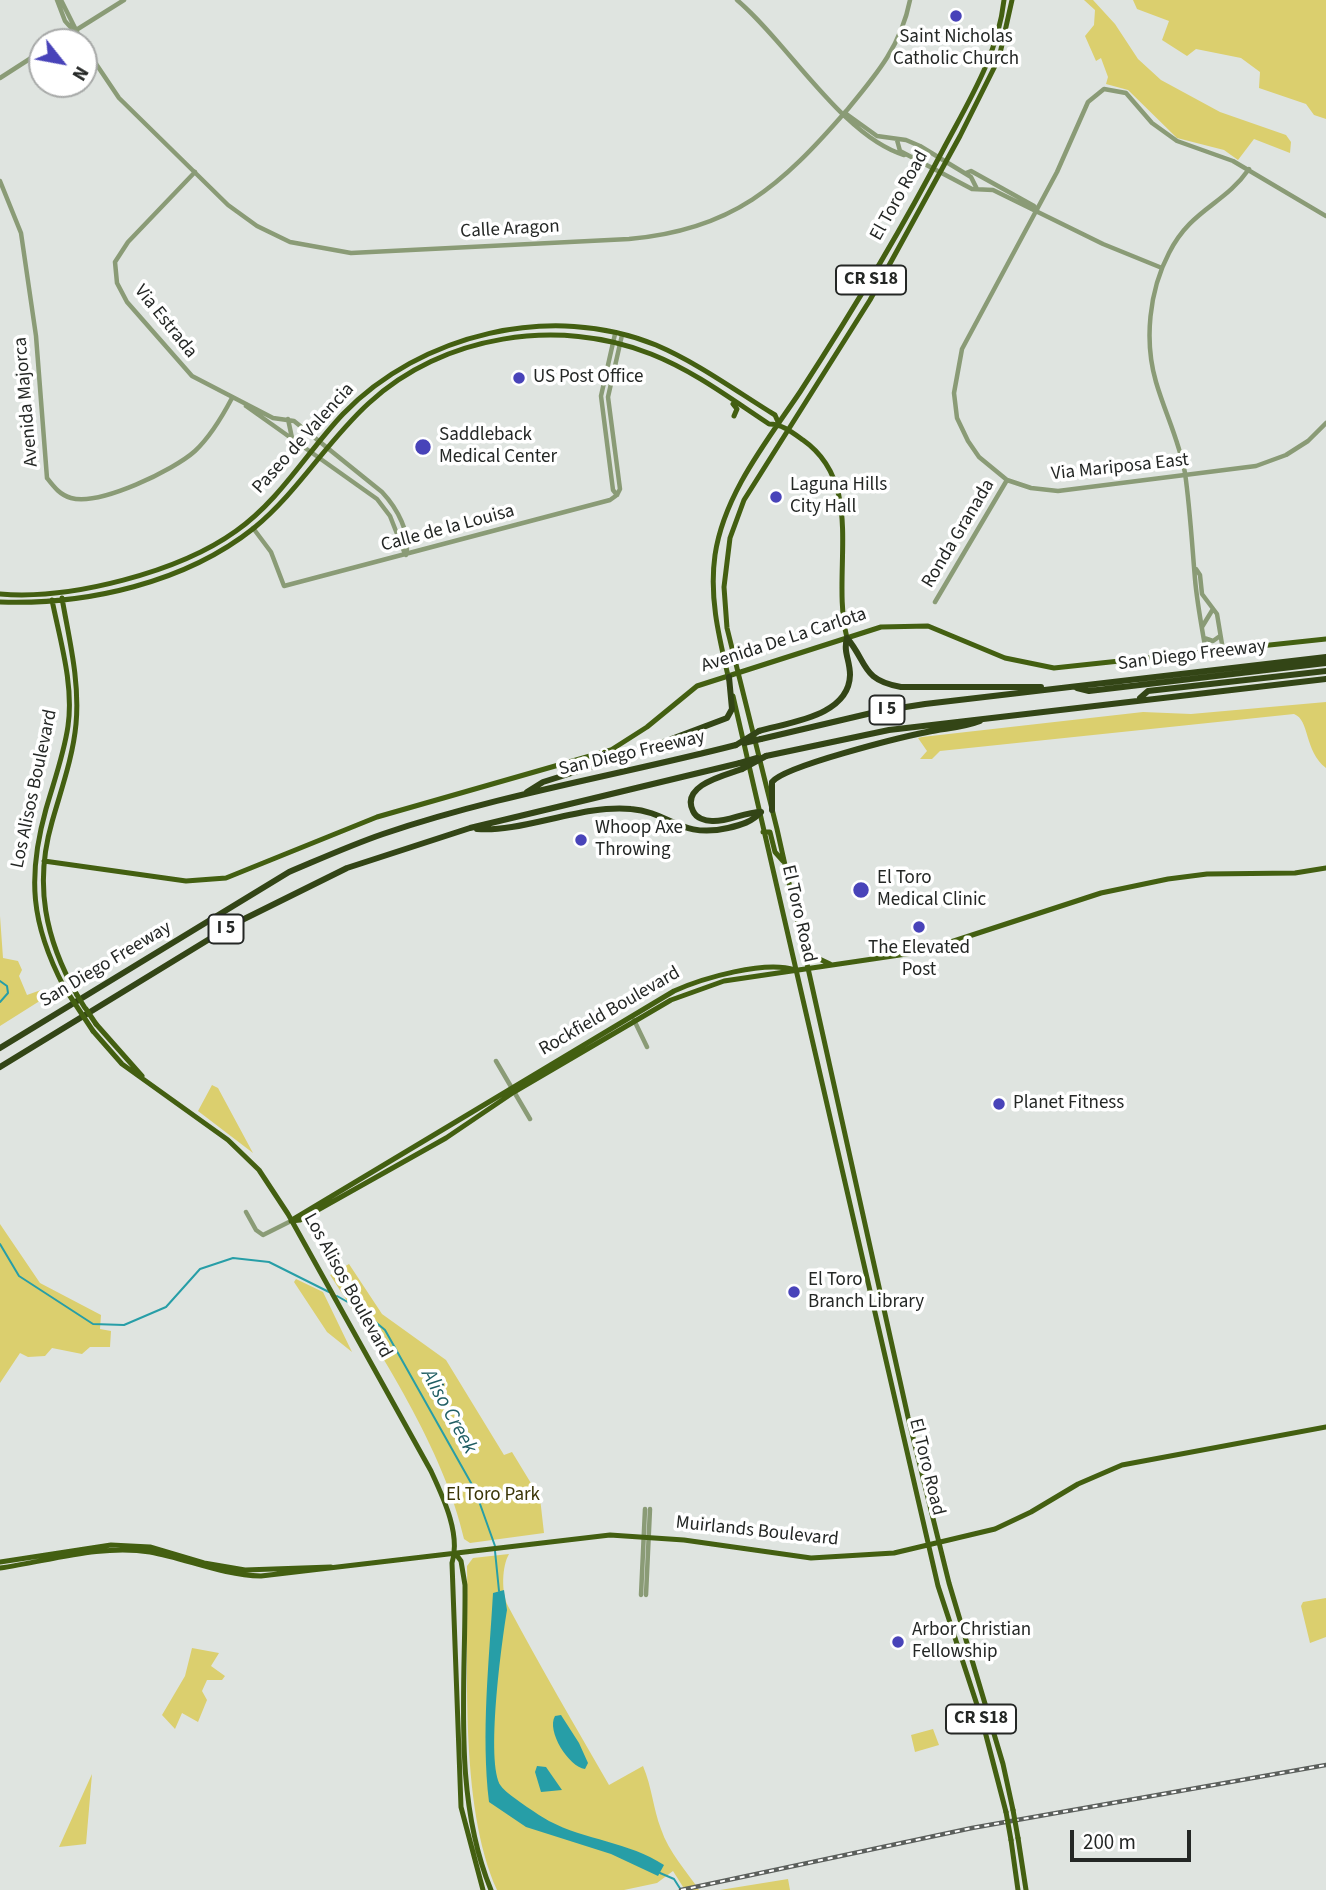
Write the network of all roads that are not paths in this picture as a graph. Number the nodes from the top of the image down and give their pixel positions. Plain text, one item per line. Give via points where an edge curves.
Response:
1 (59, 0) edge
2 (124, 0) edge
3 (737, 0) edge
4 (910, 0) edge
5 (1004, 0) edge
6 (1012, 0) edge
7 (72, 28) edge
8 (80, 28) edge
9 (28, 60) edge
10 (98, 66) edge
11 (0, 78) edge
12 (844, 113) junction
13 (897, 140) junction
14 (927, 150) junction
15 (912, 157) junction
16 (939, 158) junction
17 (946, 161) junction
18 (955, 166) junction
19 (1249, 169) junction
20 (937, 170) junction
21 (195, 172) junction
22 (966, 173) junction
23 (949, 177) junction
24 (0, 181) edge
25 (977, 189) junction
26 (1037, 211) junction
27 (1326, 216) edge
28 (1162, 268) junction
29 (619, 334) junction
30 (616, 343) junction
31 (721, 393) junction
32 (232, 398) junction
33 (244, 404) junction
34 (747, 410) junction
35 (288, 419) junction
36 (779, 424) junction
37 (1324, 425) edge
38 (788, 430) junction
39 (292, 438) junction
40 (318, 442) junction
41 (326, 448) junction
42 (311, 451) junction
43 (319, 457) junction
44 (1185, 476) junction
45 (1007, 480) junction
46 (253, 528) junction
47 (406, 555) junction
48 (1196, 569) junction
49 (60, 591) junction
50 (51, 593) junction
51 (0, 594) edge
52 (62, 599) junction
53 (52, 601) junction
54 (0, 602) edge
55 (935, 602) dead end
56 (1214, 610) junction
57 (1202, 627) junction
58 (1220, 633) junction
59 (847, 638) junction
60 (1204, 638) junction
61 (1326, 639) edge
62 (1223, 650) junction
63 (1206, 652) junction
64 (1326, 657) edge
65 (1326, 663) edge
66 (1326, 671) edge
67 (738, 674) junction
68 (729, 677) junction
69 (1326, 679) edge
70 (1072, 686) junction
71 (1050, 688) junction
72 (1138, 699) junction
73 (989, 717) junction
74 (760, 735) junction
75 (741, 766) junction
76 (523, 795) junction
77 (772, 810) junction
78 (761, 812) junction
79 (470, 828) junction
80 (763, 832) junction
81 (35, 860) junction
82 (44, 861) junction
83 (783, 862) junction
84 (1326, 868) edge
85 (799, 934) junction
86 (830, 964) junction
87 (806, 968) junction
88 (795, 970) junction
89 (68, 986) junction
90 (633, 1018) junction
91 (647, 1047) dead end
92 (0, 1048) edge
93 (496, 1060) dead end
94 (0, 1067) edge
95 (145, 1082) junction
96 (512, 1090) junction
97 (841, 1116) junction
98 (530, 1119) dead end
99 (831, 1119) junction
100 (246, 1212) dead end
101 (291, 1221) junction
102 (880, 1287) junction
103 (869, 1290) junction
104 (908, 1417) junction
105 (898, 1419) junction
106 (1326, 1427) edge
107 (648, 1509) dead end
108 (646, 1536) junction
109 (940, 1544) junction
110 (929, 1547) junction
111 (455, 1553) junction
112 (0, 1562) edge
113 (331, 1567) junction
114 (0, 1568) edge
115 (644, 1595) dead end
116 (961, 1624) junction
117 (952, 1627) junction
118 (483, 1890) edge
119 (491, 1890) edge
120 (1018, 1890) edge
121 (1026, 1890) edge

1 - 7 street, Calle Aragon
2 - 8 street
3 - 12 street
4 - 12 street, Calle Aragon via 891,55
5 - 16 main road, El Toro Road / CR S18 via 986,67
6 - 17 main road, El Toro Road / CR S18 via 994,71
9 - 11 street
10 - 21 street, Calle Aragon via 119,98
12 - 13 street via 877,136
12 - 15 street via 869,136
12 - 21 street, Calle Aragon via 802,161 765,193 715,220 646,238 351,253 324,250 290,242 257,226
13 - 14 street
13 - 15 street via 899,150
14 - 15 street via 924,157
14 - 16 street
15 - 20 street
16 - 17 street
16 - 20 main road, El Toro Road / CR S18
17 - 18 street
17 - 20 main road, El Toro Road / CR S18
18 - 22 street
18 - 23 street
19 - 26 street, Via Mariposa East via 1177,141 1152,123 1126,93 1104,89 1088,102
19 - 27 street, Via Mariposa East
19 - 28 street via 1230,191 1191,219
20 - 23 street
20 - 36 main road, El Toro Road / CR S18
20 - 38 main road, El Toro Road / CR S18 via 870,300
21 - 32 street, Via Estrada via 128,242 115,262 117,283 127,302 183,368
22 - 25 street via 976,181
22 - 26 street via 971,171 1003,188
23 - 25 street
24 - 32 street, Avenida Majorca via 21,233 36,336 47,478 58,491 79,499 162,474 203,443
25 - 26 street via 993,190
26 - 28 street
26 - 45 street, Via Mariposa East via 962,349 955,378 957,418 968,441 979,457
28 - 44 street via 1151,315 1152,369 1177,437
29 - 30 street
29 - 36 main road, Paseo de Valencia via 655,345 703,370 775,415
29 - 40 main road, Paseo de Valencia via 573,327 513,329 461,341 382,380
30 - 31 main road, Paseo de Valencia via 664,359
30 - 41 main road, Paseo de Valencia via 547,334 477,344 419,367 372,400
30 - 47 street, Calle de la Louisa via 601,402 617,495
31 - 34 main road, Paseo de Valencia
31 - 34 main road via 736,406 735,418
32 - 33 street, Via Estrada
33 - 35 street, Via Estrada via 273,418
33 - 39 street, Via Estrada
34 - 36 main road, Paseo de Valencia
35 - 39 street
35 - 40 street, Via Estrada
36 - 38 main road, Paseo de Valencia
36 - 68 main road, El Toro Road / CR S18 via 734,497 715,554 713,602
37 - 44 street, Via Mariposa East via 1301,446 1273,461
38 - 59 main road, Paseo de Valencia via 824,459 839,488 841,603
38 - 67 main road, El Toro Road / CR S18 via 744,499 726,556 724,608
39 - 42 street, Via Estrada
40 - 41 street, Via Estrada
40 - 42 main road, Paseo de Valencia
41 - 43 main road, Paseo de Valencia
41 - 47 street, Via Estrada via 391,502 402,524
42 - 43 street, Via Estrada
42 - 49 main road, Paseo de Valencia via 265,507 215,545 166,568
43 - 46 main road, Paseo de Valencia
43 - 47 street, Via Estrada via 384,506
44 - 45 street, Via Mariposa East via 1058,491
44 - 48 street
45 - 55 street, Ronda Granada
46 - 47 street, Calle de la Louisa via 271,552 284,586
46 - 52 main road, Paseo de Valencia via 185,569 123,589
48 - 56 street via 1202,594
48 - 57 street
49 - 50 main road, Paseo de Valencia
49 - 52 main road, Los Alisos Boulevard
50 - 51 main road, Paseo de Valencia
50 - 53 main road, Los Alisos Boulevard
52 - 53 main road, Paseo de Valencia
52 - 82 main road, Los Alisos Boulevard via 75,670 76,725
53 - 54 main road, Paseo de Valencia
53 - 81 main road, Los Alisos Boulevard via 67,681 68,724
56 - 57 street
56 - 58 street via 1221,620
57 - 60 street
58 - 60 street via 1213,641
58 - 62 street
59 - 63 main road, Avenida De La Carlota via 895,624 928,626 1005,658 1054,668
59 - 67 main road, Avenida De La Carlota
59 - 71 highway via 866,670 886,684
59 - 74 highway via 849,684 837,703
60 - 63 street
61 - 62 main road, Avenida De La Carlota
62 - 63 main road, Avenida De La Carlota
64 - 70 highway, San Diego Freeway / I 5
65 - 70 highway via 1089,691
66 - 72 highway via 1148,691
67 - 68 main road, Avenida De La Carlota
67 - 77 main road, El Toro Road / CR S18
68 - 76 highway via 732,709 727,718 543,782
68 - 78 main road, El Toro Road / CR S18
68 - 82 main road, Avenida De La Carlota via 694,687 611,750 377,817 226,878 186,881
69 - 72 highway, San Diego Freeway / I 5
70 - 71 highway, San Diego Freeway / I 5
71 - 74 highway, San Diego Freeway / I 5 via 880,711
72 - 73 highway, San Diego Freeway / I 5
73 - 75 highway, San Diego Freeway / I 5, bridge via 888,730 766,756
73 - 77 highway via 963,728 889,741 788,771 772,782
74 - 76 highway, San Diego Freeway / I 5, bridge via 736,745
75 - 78 highway via 699,787 692,798 693,810 710,821
75 - 79 highway, San Diego Freeway / I 5
76 - 92 highway, San Diego Freeway / I 5 via 383,834 289,872
77 - 83 main road, El Toro Road / CR S18
78 - 79 highway via 754,820 713,831 688,830 632,808 488,830
78 - 80 main road, El Toro Road / CR S18
79 - 94 highway, San Diego Freeway / I 5 via 347,868 274,902
80 - 83 main road via 770,832
80 - 88 main road, El Toro Road / CR S18
81 - 82 street, Avenida De La Carlota
81 - 89 main road, Los Alisos Boulevard via 33,896 38,926
82 - 89 main road, Los Alisos Boulevard via 44,913
83 - 85 main road, El Toro Road / CR S18
84 - 86 main road via 1279,874 1206,874 1134,885 942,947
85 - 86 main road via 810,954
85 - 87 main road, El Toro Road / CR S18
86 - 87 main road
87 - 88 main road, Rockfield Boulevard
87 - 97 main road, El Toro Road / CR S18
88 - 90 main road, Rockfield Boulevard via 696,989
88 - 99 main road, El Toro Road / CR S18
89 - 95 main road, Los Alisos Boulevard, bridge
89 - 95 main road, Los Alisos Boulevard, bridge via 93,1031 122,1065
90 - 91 street
90 - 96 main road, Rockfield Boulevard
93 - 96 street
95 - 101 main road, Los Alisos Boulevard via 244,1154 274,1190
96 - 98 street
96 - 101 main road, Rockfield Boulevard
97 - 99 main road
97 - 102 main road, El Toro Road / CR S18
99 - 103 main road, El Toro Road / CR S18
100 - 101 street, Rockfield Boulevard via 263,1235
101 - 111 main road, Los Alisos Boulevard via 431,1471 450,1522
102 - 103 main road
102 - 104 main road, El Toro Road / CR S18
103 - 105 main road, El Toro Road / CR S18
104 - 105 main road
104 - 109 main road, El Toro Road / CR S18
105 - 110 main road, El Toro Road / CR S18
106 - 109 main road, Muirlands Boulevard via 1122,1465 1077,1484 1012,1522
107 - 108 street
108 - 110 main road, Muirlands Boulevard via 827,1559
108 - 111 main road, Muirlands Boulevard via 610,1535
108 - 115 street
109 - 110 main road, Muirlands Boulevard
109 - 116 main road, El Toro Road / CR S18
110 - 117 main road, El Toro Road / CR S18
111 - 113 main road, Muirlands Boulevard
111 - 118 main road, Los Alisos Boulevard via 461,1807
111 - 119 main road, Los Alisos Boulevard via 465,1585 467,1791 476,1846
112 - 113 main road, Muirlands Boulevard via 111,1545 150,1547 245,1570
113 - 114 main road, Muirlands Boulevard via 243,1575 148,1552 104,1550
116 - 117 main road
116 - 121 main road, El Toro Road / CR S18, bridge via 1003,1764
117 - 120 main road, El Toro Road / CR S18, bridge via 995,1766

